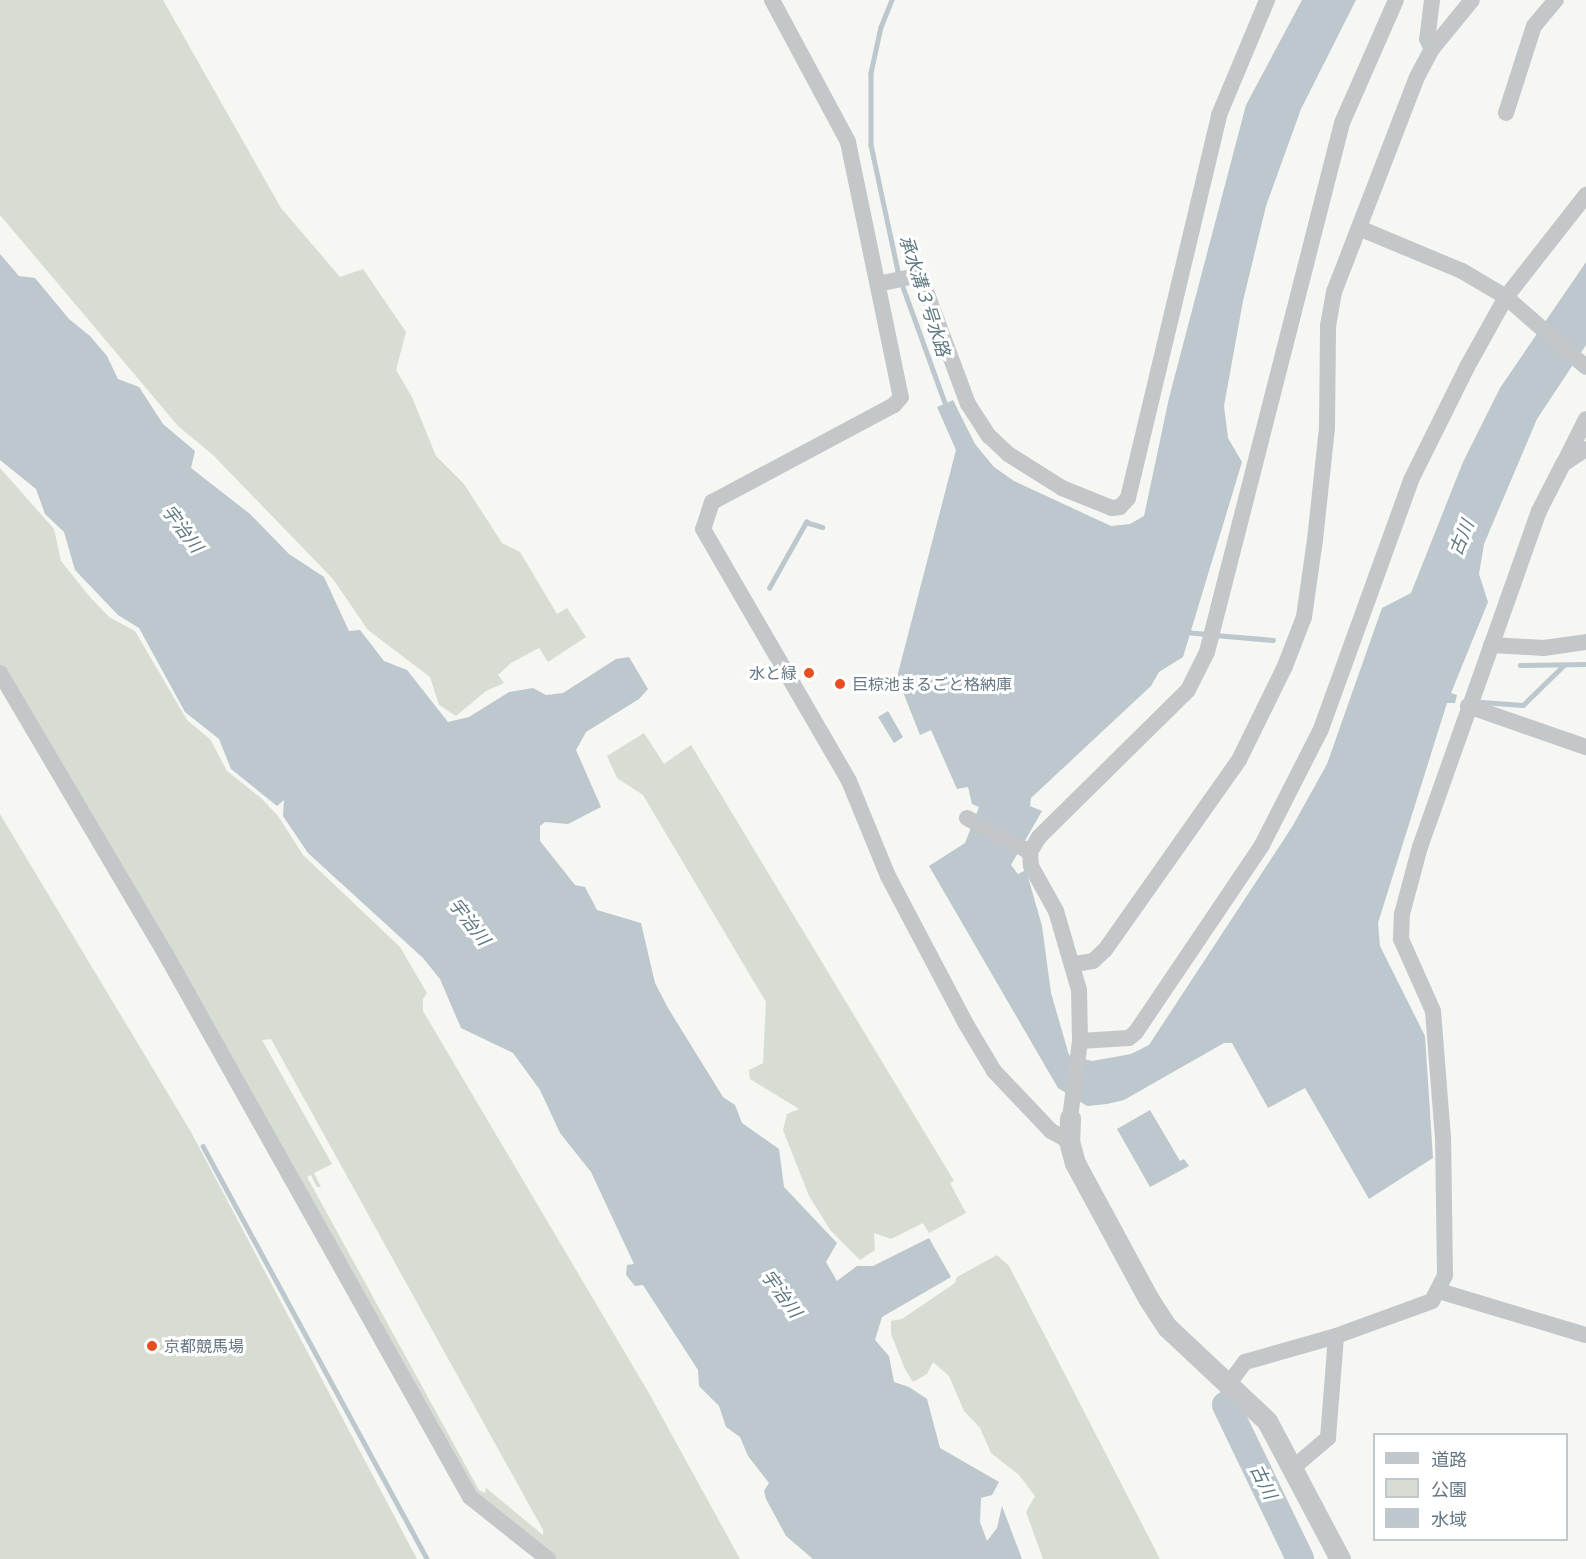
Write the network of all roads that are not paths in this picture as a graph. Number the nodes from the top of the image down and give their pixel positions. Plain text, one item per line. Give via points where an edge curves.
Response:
1 (772, 0) edge
2 (1267, 0) edge
3 (1396, 0) edge
4 (1432, 0) edge
5 (1472, 0) edge
6 (1556, 0) edge
7 (1432, 49) junction
8 (1506, 113) dead end
9 (1586, 195) edge
10 (1359, 228) junction
11 (882, 282) junction
12 (1511, 301) junction
13 (1586, 367) edge
14 (1586, 419) edge
15 (1586, 448) edge
16 (1563, 464) junction
17 (1586, 642) edge
18 (1491, 645) junction
19 (0, 673) edge
20 (1468, 706) junction
21 (1586, 747) edge
22 (967, 818) dead end
23 (1030, 852) junction
24 (1074, 964) junction
25 (1079, 1048) junction
26 (1070, 1118) joint
27 (1069, 1141) junction
28 (1439, 1291) junction
29 (1586, 1335) edge
30 (1336, 1336) junction
31 (1230, 1382) junction
32 (1294, 1467) junction
33 (548, 1559) edge
34 (1340, 1559) edge

1 - 11 street via 845,133
2 - 11 street via 1219,115 1128,498 1120,507 1112,508 1053,483 1014,459 989,436 968,404 920,275
3 - 23 street via 1342,123 1207,652 1188,690 1039,837
4 - 7 street via 1427,39
5 - 7 street
6 - 8 street via 1534,26
7 - 10 street
9 - 12 street
10 - 12 street via 1435,258
10 - 24 street via 1334,292 1328,326 1327,428 1315,540 1298,633 1264,715 1239,760 1105,950 1093,961
11 - 27 street via 902,397 894,405 712,502 703,529 849,782 888,876 994,1071 1051,1131
12 - 13 street
12 - 25 street via 1411,480 1322,729 1262,846 1136,1032 1129,1038
14 - 16 street
15 - 16 street
16 - 18 street via 1539,511
17 - 18 street via 1544,648
18 - 20 street
19 - 33 street via 165,953 470,1497
20 - 21 street
20 - 28 street via 1420,847 1401,939 1433,1011 1443,1149 1445,1275
22 - 23 street
23 - 24 street via 1031,866 1056,911
24 - 25 street via 1079,990
25 - 26 street
26 - 27 street
27 - 31 street via 1075,1163 1167,1327
28 - 29 street
28 - 30 street via 1432,1301
30 - 31 street via 1245,1362
30 - 32 street via 1328,1438
31 - 32 street via 1267,1421
32 - 34 street

